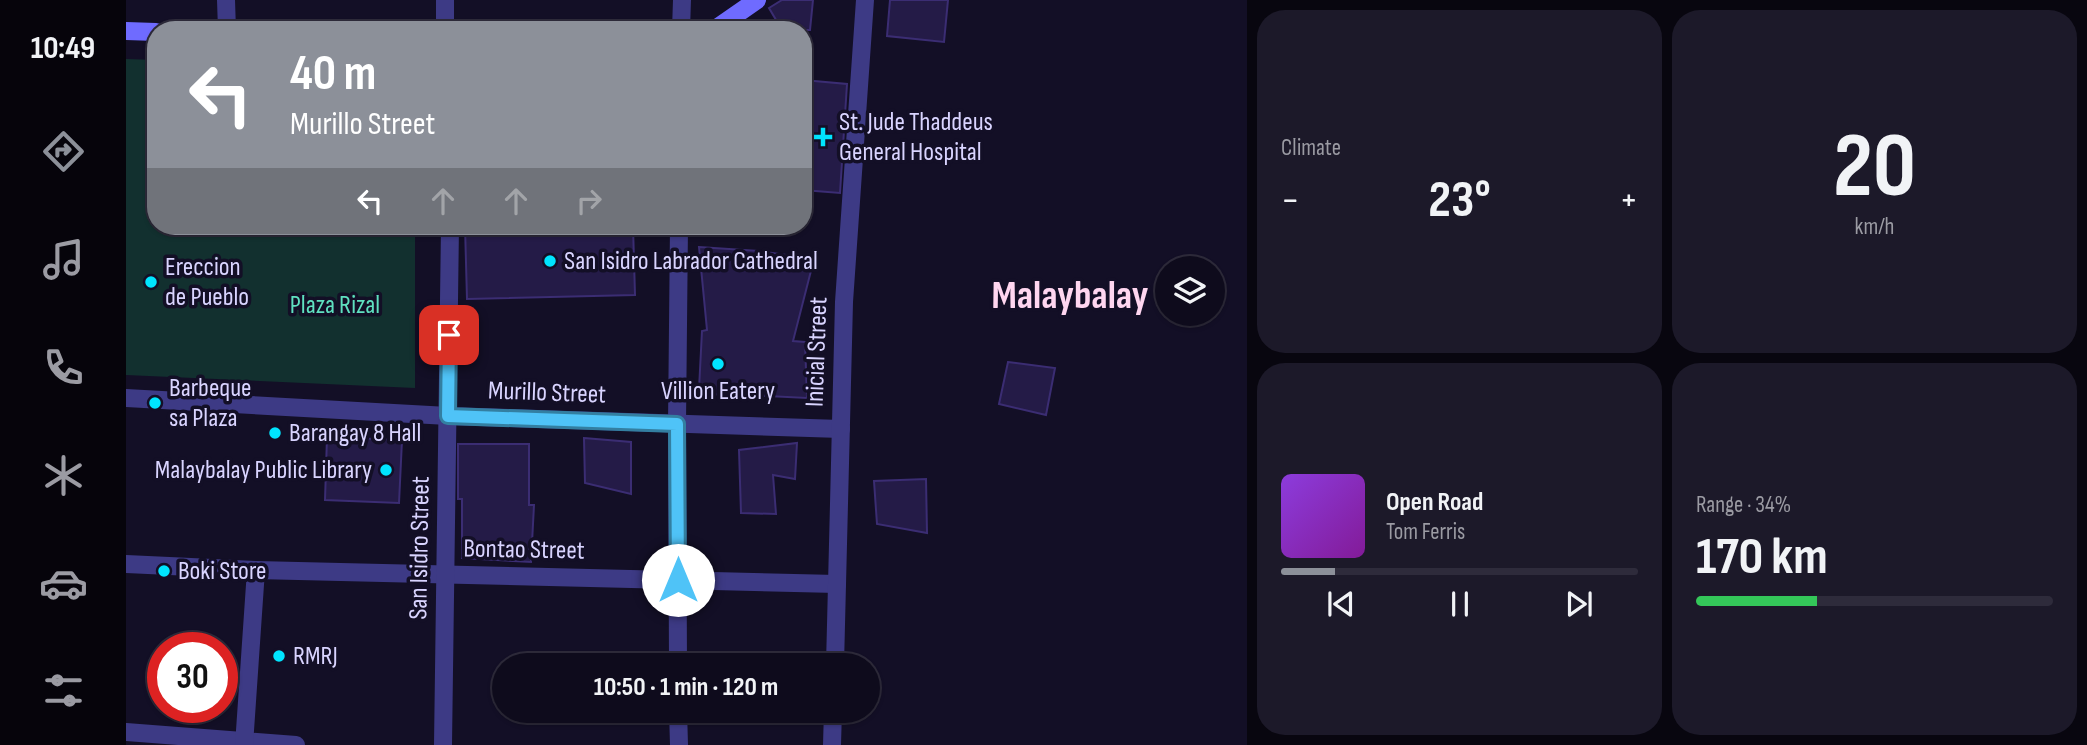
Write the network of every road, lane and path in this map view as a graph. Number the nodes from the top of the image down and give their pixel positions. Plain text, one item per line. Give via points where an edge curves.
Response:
1 (226, 0) edge
2 (445, 0) edge
3 (682, 0) edge
4 (757, 0) edge
5 (865, 0) edge
6 (227, 21) edge
7 (445, 21) edge
8 (681, 21) edge
9 (727, 21) edge
10 (126, 31) edge
11 (147, 32) edge
12 (450, 235) edge
13 (679, 235) edge
14 (126, 398) edge
15 (448, 416) junction
16 (677, 424) junction
17 (841, 429) junction
18 (126, 564) edge
19 (256, 570) junction
20 (446, 575) junction
21 (678, 580) junction
22 (837, 584) junction
23 (678, 653) edge
24 (835, 653) edge
25 (678, 723) edge
26 (833, 723) edge
27 (126, 732) edge
28 (244, 743) edge
29 (296, 745) edge
30 (443, 745) edge
31 (679, 745) edge
32 (832, 745) edge

1 - 6 street
2 - 7 street
3 - 8 street
4 - 9 main road
5 - 17 street, Inicial Street via 844,302
10 - 11 main road
12 - 15 street, San Isidro Street
13 - 16 street
14 - 15 street, Murillo Street
15 - 16 street, Murillo Street
15 - 20 street, San Isidro Street
16 - 17 street, Murillo Street
16 - 21 street
17 - 22 street, Inicial Street
18 - 19 street, Bontao Street
19 - 20 street, Bontao Street
19 - 28 street
20 - 21 street, Bontao Street
20 - 30 street, San Isidro Street
21 - 22 street, Bontao Street
21 - 23 street
22 - 24 street, Inicial Street
25 - 31 street
26 - 32 street
27 - 28 street
28 - 29 street

